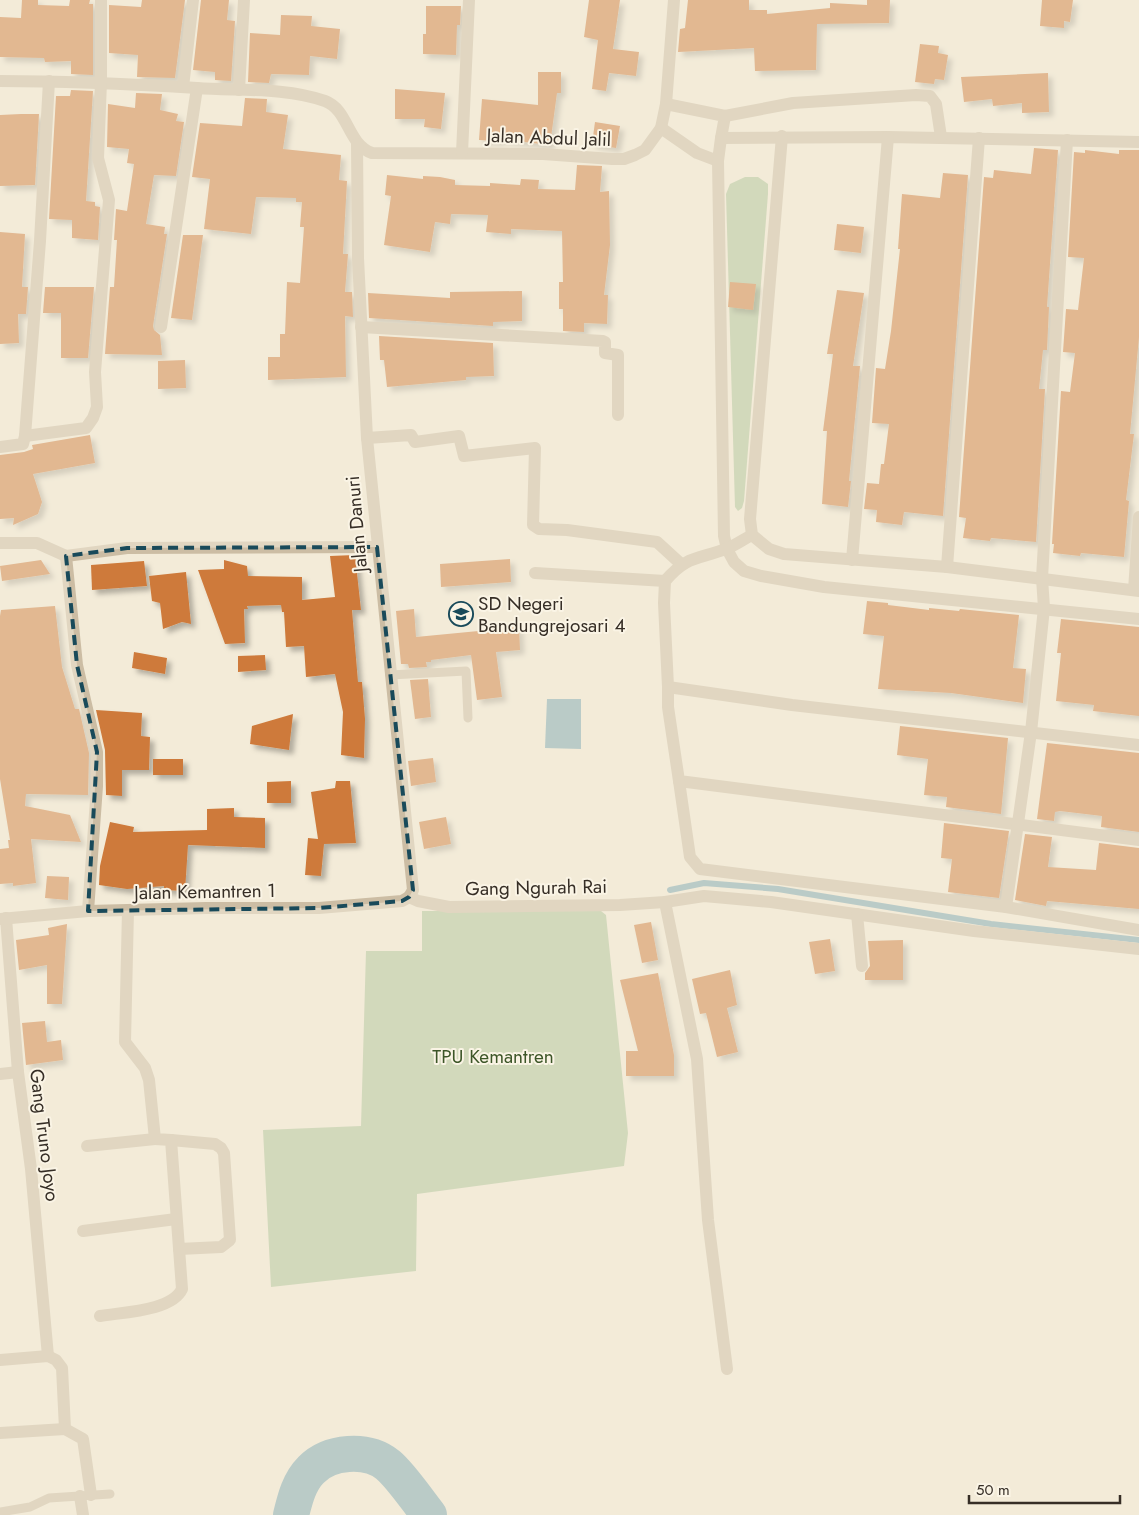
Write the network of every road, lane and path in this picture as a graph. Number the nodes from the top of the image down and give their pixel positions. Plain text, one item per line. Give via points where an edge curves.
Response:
1 (100, 0) edge
2 (193, 0) edge
3 (244, 0) edge
4 (469, 0) edge
5 (674, 0) edge
6 (0, 81) edge
7 (49, 81) junction
8 (101, 82) junction
9 (183, 87) junction
10 (197, 88) junction
11 (239, 90) junction
12 (666, 104) junction
13 (725, 116) junction
14 (661, 128) junction
15 (782, 136) junction
16 (888, 137) junction
17 (941, 137) junction
18 (721, 138) junction
19 (979, 138) junction
20 (1068, 140) junction
21 (1139, 142) edge
22 (357, 144) junction
23 (462, 153) junction
24 (718, 161) junction
25 (161, 327) dead end
26 (361, 327) junction
27 (618, 415) dead end
28 (25, 436) junction
29 (367, 438) junction
30 (0, 447) edge
31 (1139, 517) edge
32 (752, 535) junction
33 (0, 542) edge
34 (377, 547) junction
35 (727, 549) junction
36 (66, 556) junction
37 (852, 560) junction
38 (682, 564) junction
39 (947, 567) junction
40 (534, 573) dead end
41 (1042, 578) junction
42 (665, 581) junction
43 (1136, 591) edge
44 (1044, 608) junction
45 (1139, 619) edge
46 (390, 675) junction
47 (668, 687) junction
48 (468, 718) dead end
49 (1031, 732) junction
50 (1139, 745) edge
51 (679, 781) junction
52 (1017, 824) junction
53 (1139, 840) edge
54 (410, 897) junction
55 (665, 902) junction
56 (1006, 907) junction
57 (128, 910) junction
58 (88, 911) junction
59 (857, 914) junction
60 (3, 918) edge
61 (1139, 930) edge
62 (1139, 949) edge
63 (862, 966) dead end
64 (18, 1072) junction
65 (0, 1074) edge
66 (155, 1139) junction
67 (171, 1140) junction
68 (87, 1146) dead end
69 (176, 1219) junction
70 (83, 1231) dead end
71 (179, 1249) junction
72 (100, 1316) dead end
73 (48, 1356) junction
74 (0, 1360) edge
75 (727, 1369) dead end
76 (65, 1428) junction
77 (0, 1433) edge
78 (110, 1494) dead end
79 (85, 1495) junction
80 (0, 1512) edge
81 (83, 1515) edge

1 - 8 street
2 - 9 street
3 - 11 street
4 - 23 street
5 - 12 street, Jalan Abdul Jalil
6 - 7 street
7 - 8 street
7 - 28 street
8 - 9 street
8 - 28 street via 98,158 109,200 95,372 97,407 86,428
9 - 10 street
10 - 11 street
10 - 25 street
11 - 22 street via 273,92 326,102 341,116
12 - 13 street
12 - 14 street, Jalan Abdul Jalil
13 - 17 street via 793,103 930,96 936,104
13 - 18 street
14 - 23 street, Jalan Abdul Jalil via 645,150 624,159
14 - 24 street via 697,153
15 - 16 street
15 - 18 street
15 - 32 street via 750,520
16 - 17 street
16 - 37 street
17 - 19 street
18 - 24 street
19 - 20 street
19 - 39 street
20 - 21 street
20 - 41 street
22 - 23 street, Jalan Abdul Jalil via 372,152
22 - 26 street, Jalan Danuri
24 - 35 street via 724,536
26 - 27 street via 603,341 605,353 618,356
26 - 29 street, Jalan Danuri
28 - 30 street via 19,446
29 - 34 street, Jalan Danuri
29 - 38 street via 411,434 415,442 459,436 464,456 535,448 533,524 539,529 657,542
31 - 43 street
32 - 35 street
32 - 37 street via 769,549 784,554
33 - 36 street via 37,543
34 - 36 street via 127,548
34 - 46 street, Jalan Danuri
35 - 38 street
35 - 44 street via 744,572 761,576 824,587
36 - 58 street via 77,665 97,752
37 - 39 street
38 - 42 street
39 - 41 street
40 - 42 street
41 - 43 street
41 - 44 street
42 - 47 street
44 - 45 street
44 - 49 street
46 - 48 lane via 466,671
46 - 54 street, Jalan Danuri via 413,890
47 - 49 street via 792,705
47 - 51 street
49 - 50 street
49 - 52 street
51 - 52 street
51 - 56 street via 690,857 700,868
52 - 53 street
52 - 56 street
54 - 55 street, Gang Ngurah Rai via 449,907
54 - 57 street, Jalan Kemantren 1 via 402,902 319,908
55 - 59 street, Gang Ngurah Rai via 704,896
55 - 75 street via 696,1059 708,1220
56 - 61 street
57 - 58 street, Jalan Kemantren 1
57 - 66 street via 125,1042 150,1080
58 - 60 street, Jalan Kemantren 1
59 - 62 street, Gang Ngurah Rai
59 - 63 street
60 - 64 street, Gang Truno Joyo
64 - 65 street
64 - 73 street, Gang Truno Joyo via 38,1226
66 - 67 street
66 - 68 street
67 - 69 street
67 - 71 street via 215,1144 221,1148 230,1240 221,1247
69 - 70 street
69 - 71 street
71 - 72 street via 182,1289 179,1296 166,1305
73 - 74 street
73 - 76 street via 62,1368
76 - 77 street
76 - 79 street via 83,1439
78 - 79 lane
79 - 80 lane via 49,1498 30,1507
79 - 81 street

